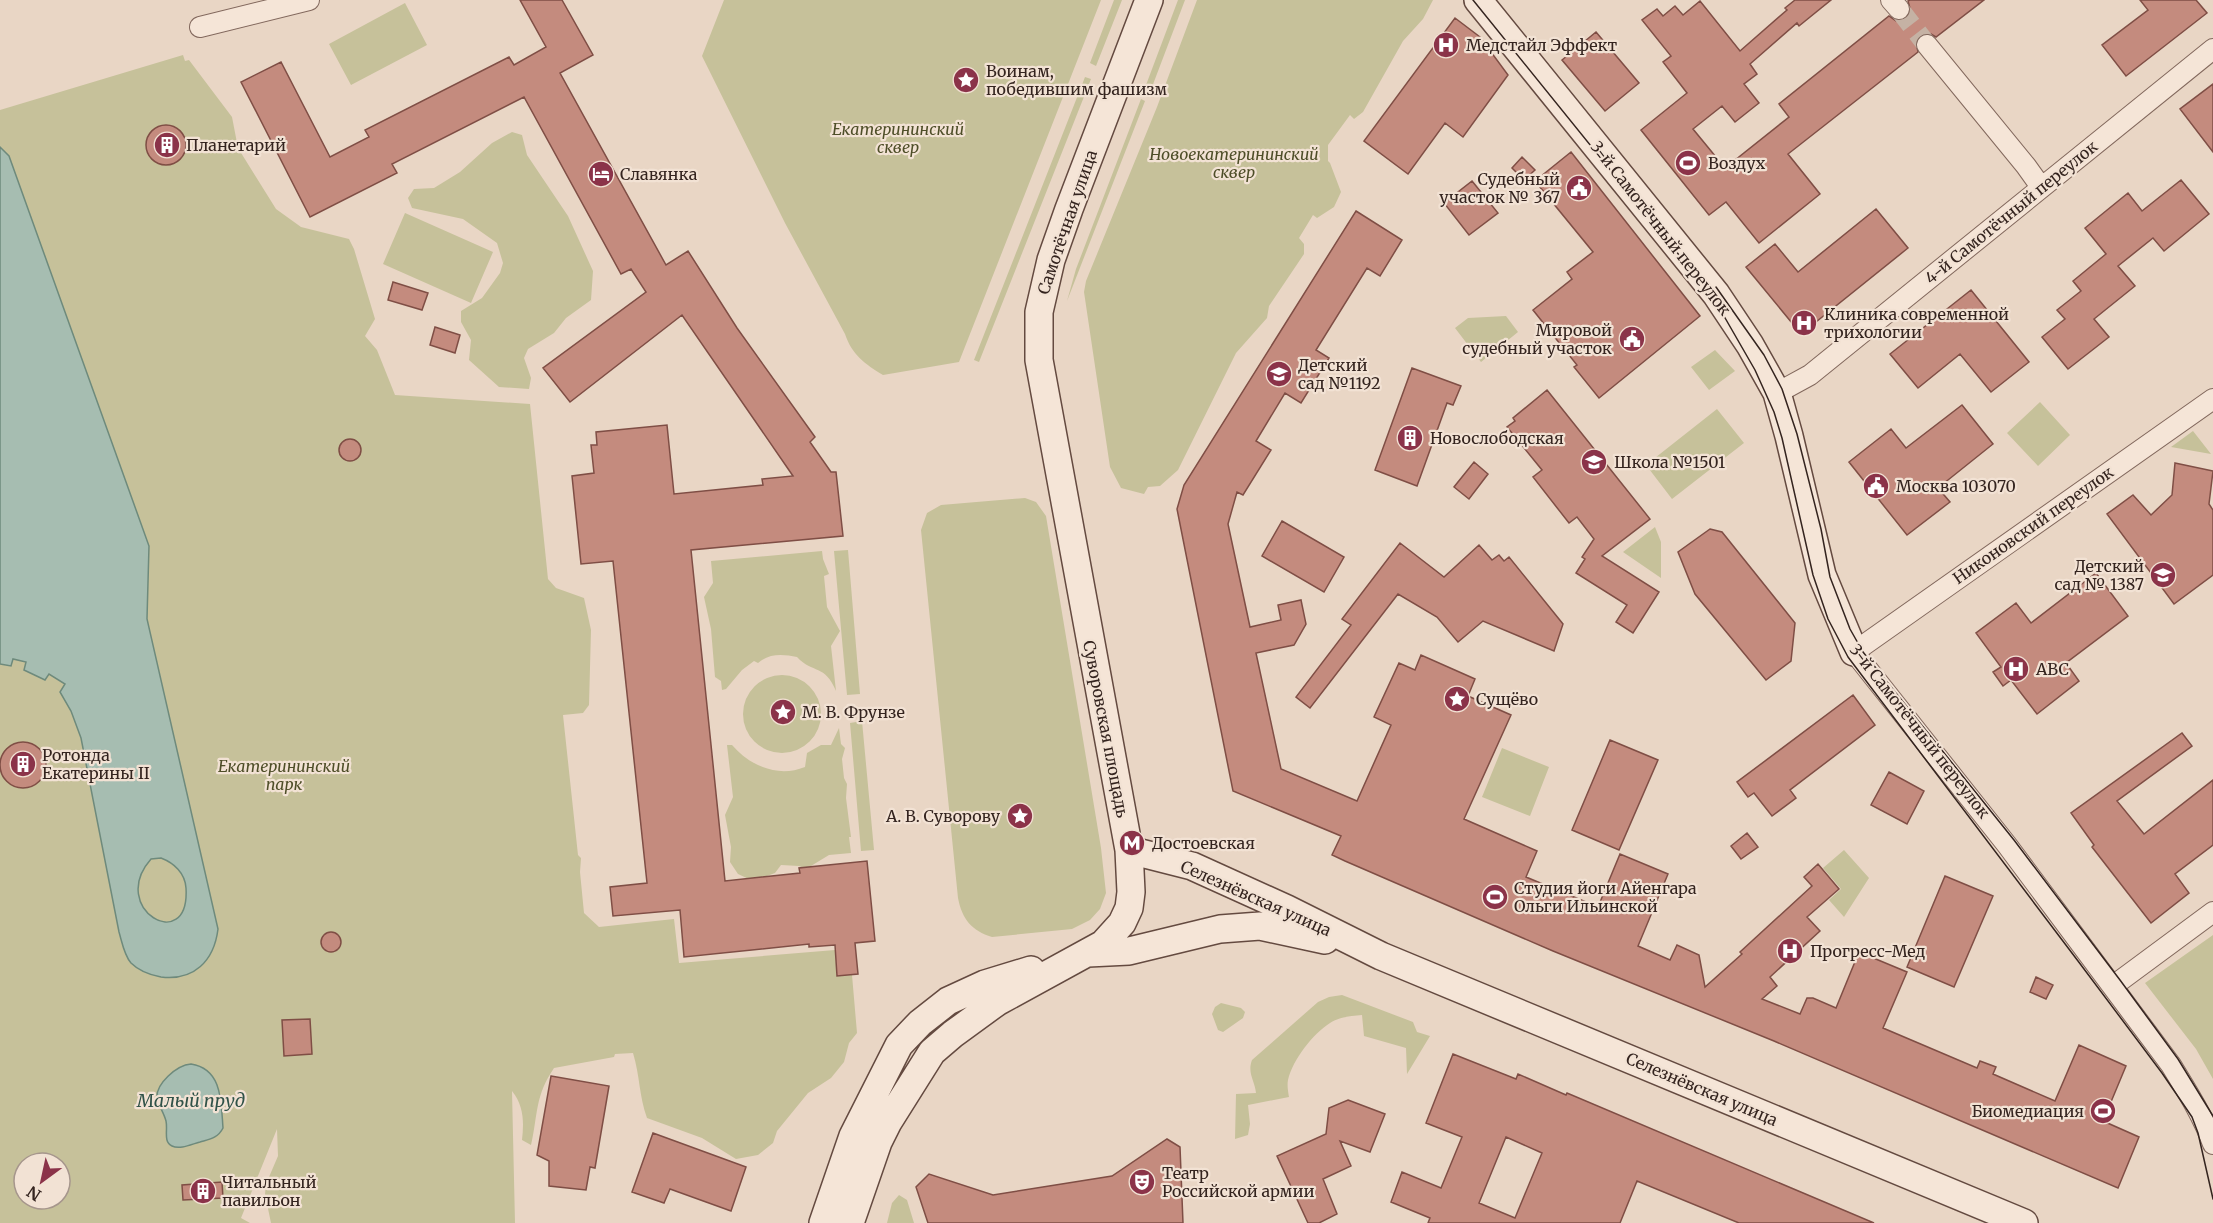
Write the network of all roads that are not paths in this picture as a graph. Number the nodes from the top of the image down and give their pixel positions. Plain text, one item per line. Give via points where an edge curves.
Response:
1 (309, 0) edge
2 (1149, 0) edge
3 (1478, 0) edge
4 (200, 27) dead end
5 (1927, 45) tunnel mouth
6 (2213, 49) edge
7 (2041, 187) junction
8 (1777, 393) junction
9 (2213, 399) edge
10 (1067, 522) joint
11 (1854, 652) junction
12 (1129, 850) junction
13 (2213, 912) edge
14 (1090, 952) junction
15 (1380, 956) junction
16 (2113, 986) junction
17 (866, 1139) junction
18 (2213, 1144) edge
19 (823, 1223) edge
20 (850, 1223) edge
21 (2024, 1223) edge

1 - 4 street
2 - 10 main road, Самотёчная улица via 1051,260 1039,312 1039,360
3 - 8 main road, 3-й Самотёчный переулок via 1716,294
5 - 7 street
6 - 7 street, 4-й Самотёчный переулок
7 - 8 street, 4-й Самотёчный переулок via 1810,375
8 - 11 main road, 3-й Самотёчный переулок via 1822,575
9 - 11 street, Никоновский переулок
10 - 12 main road, Суворовская площадь
11 - 16 street, 3-й Самотёчный переулок
12 - 14 main road, Суворовская площадь via 1129,908 1113,935
12 - 15 main road, Селезнёвская улица via 1192,867
13 - 16 street
14 - 15 main road, Селезнёвская улица via 1130,951 1220,929 1260,926
14 - 17 main road, Суворовская площадь via 997,1002 943,1042
14 - 17 main road via 985,984 948,1001 920,1023 899,1045
15 - 21 main road, Селезнёвская улица
16 - 18 street, 3-й Самотёчный переулок via 2171,1065
17 - 19 main road
17 - 20 main road

